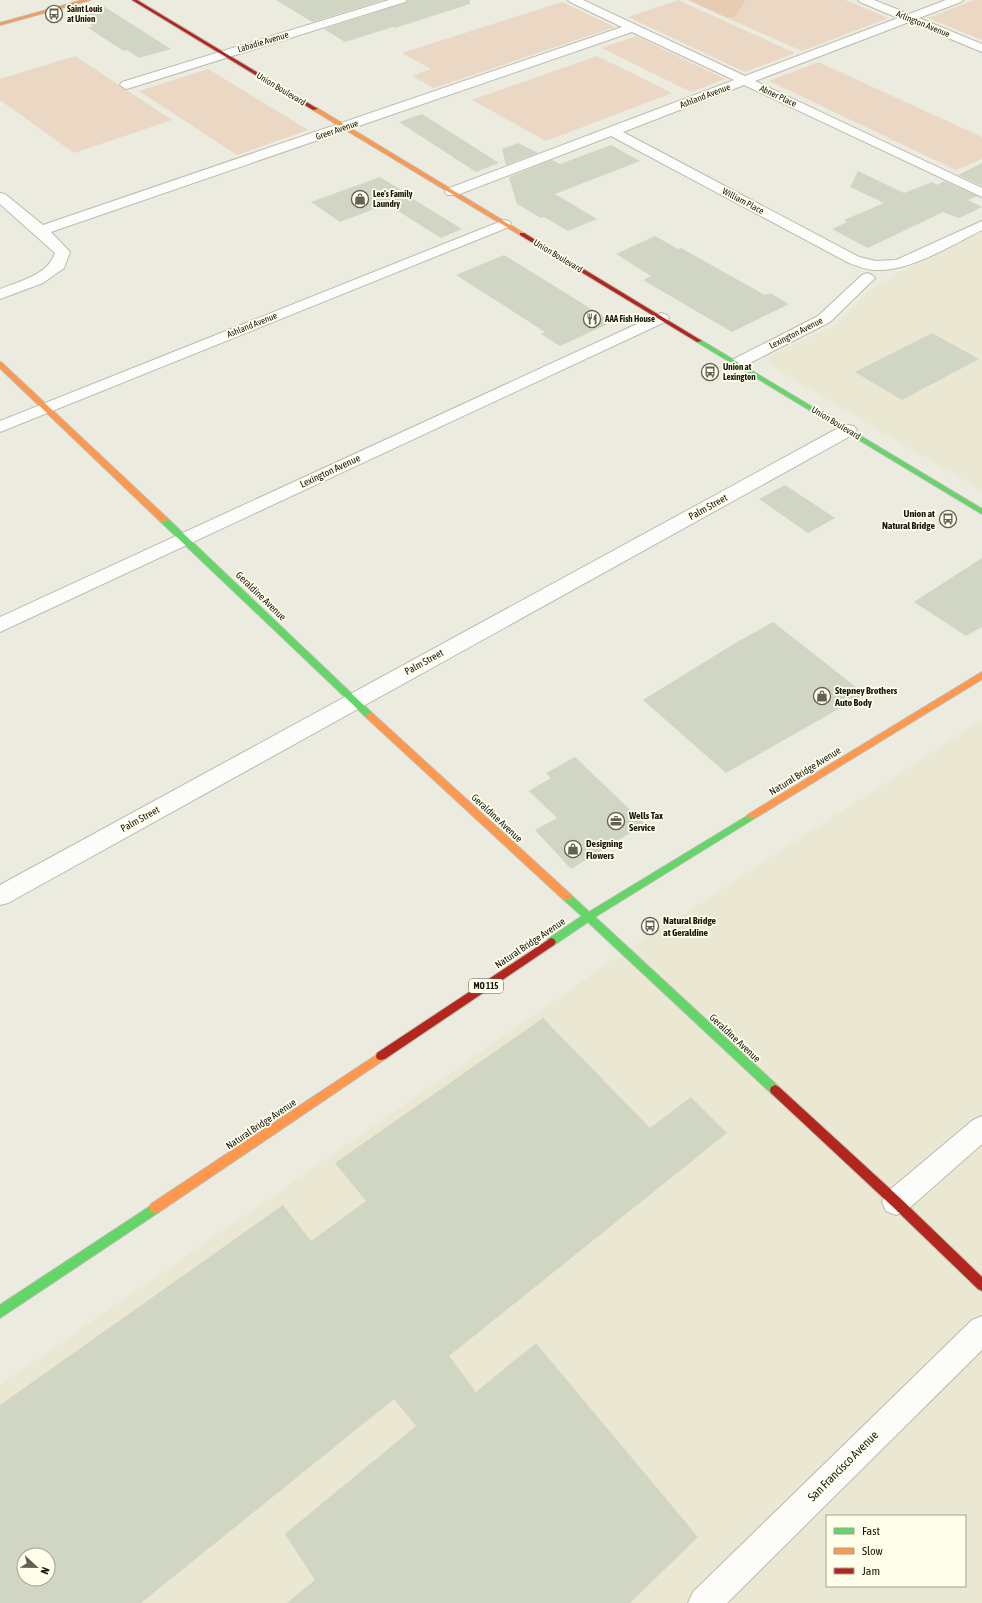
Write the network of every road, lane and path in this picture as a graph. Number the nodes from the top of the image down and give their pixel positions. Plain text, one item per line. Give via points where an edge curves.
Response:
1 (88, 0) edge
2 (134, 0) edge
3 (401, 0) edge
4 (574, 0) edge
5 (864, 0) edge
6 (957, 0) edge
7 (909, 18) junction
8 (0, 24) edge
9 (632, 28) junction
10 (982, 48) edge
11 (223, 54) junction
12 (746, 80) junction
13 (126, 84) dead end
14 (345, 128) junction
15 (613, 132) junction
16 (452, 192) junction
17 (982, 193) edge
18 (0, 197) edge
19 (504, 224) junction
20 (982, 225) edge
21 (42, 231) junction
22 (871, 272) junction
23 (0, 294) edge
24 (661, 318) junction
25 (0, 364) edge
26 (736, 364) junction
27 (47, 408) junction
28 (0, 427) edge
29 (848, 430) junction
30 (982, 512) edge
31 (185, 538) junction
32 (0, 625) edge
33 (982, 675) edge
34 (354, 700) junction
35 (0, 896) edge
36 (588, 917) junction
37 (982, 1128) edge
38 (896, 1202) junction
39 (982, 1286) edge
40 (0, 1312) edge
41 (982, 1330) edge
42 (704, 1603) edge

1 - 8 main road
2 - 11 main road, Union Boulevard
3 - 11 street, Labadie Avenue
4 - 9 street, Abner Place
5 - 7 street, Arlington Avenue
6 - 7 street, Ashland Avenue
7 - 10 street, Arlington Avenue
7 - 12 street, Ashland Avenue
9 - 12 street, Abner Place
9 - 14 street, Greer Avenue
11 - 13 street, Labadie Avenue
11 - 14 main road, Union Boulevard
12 - 15 street, Ashland Avenue
12 - 17 street, Abner Place
14 - 16 main road, Union Boulevard
14 - 21 street, Greer Avenue
15 - 16 street, Ashland Avenue
15 - 22 street, William Place via 854,260
16 - 19 main road, Union Boulevard
18 - 21 street
19 - 24 main road, Union Boulevard
19 - 27 street, Ashland Avenue
20 - 22 street via 899,264
21 - 23 street via 63,252 59,266 38,280
22 - 26 street, Lexington Avenue via 824,319
24 - 26 main road, Union Boulevard
24 - 31 street, Lexington Avenue
25 - 27 main road, Geraldine Avenue
26 - 29 main road, Union Boulevard
27 - 28 street, Ashland Avenue
27 - 31 main road, Geraldine Avenue
29 - 30 main road, Union Boulevard
29 - 34 street, Palm Street
31 - 32 street, Lexington Avenue
31 - 34 main road, Geraldine Avenue
33 - 36 main road, Natural Bridge Avenue / MO 115
34 - 35 street, Palm Street
34 - 36 main road, Geraldine Avenue
36 - 38 main road, Geraldine Avenue
36 - 40 main road, Natural Bridge Avenue / MO 115
37 - 38 street
38 - 39 main road, Geraldine Avenue
41 - 42 street, San Francisco Avenue

